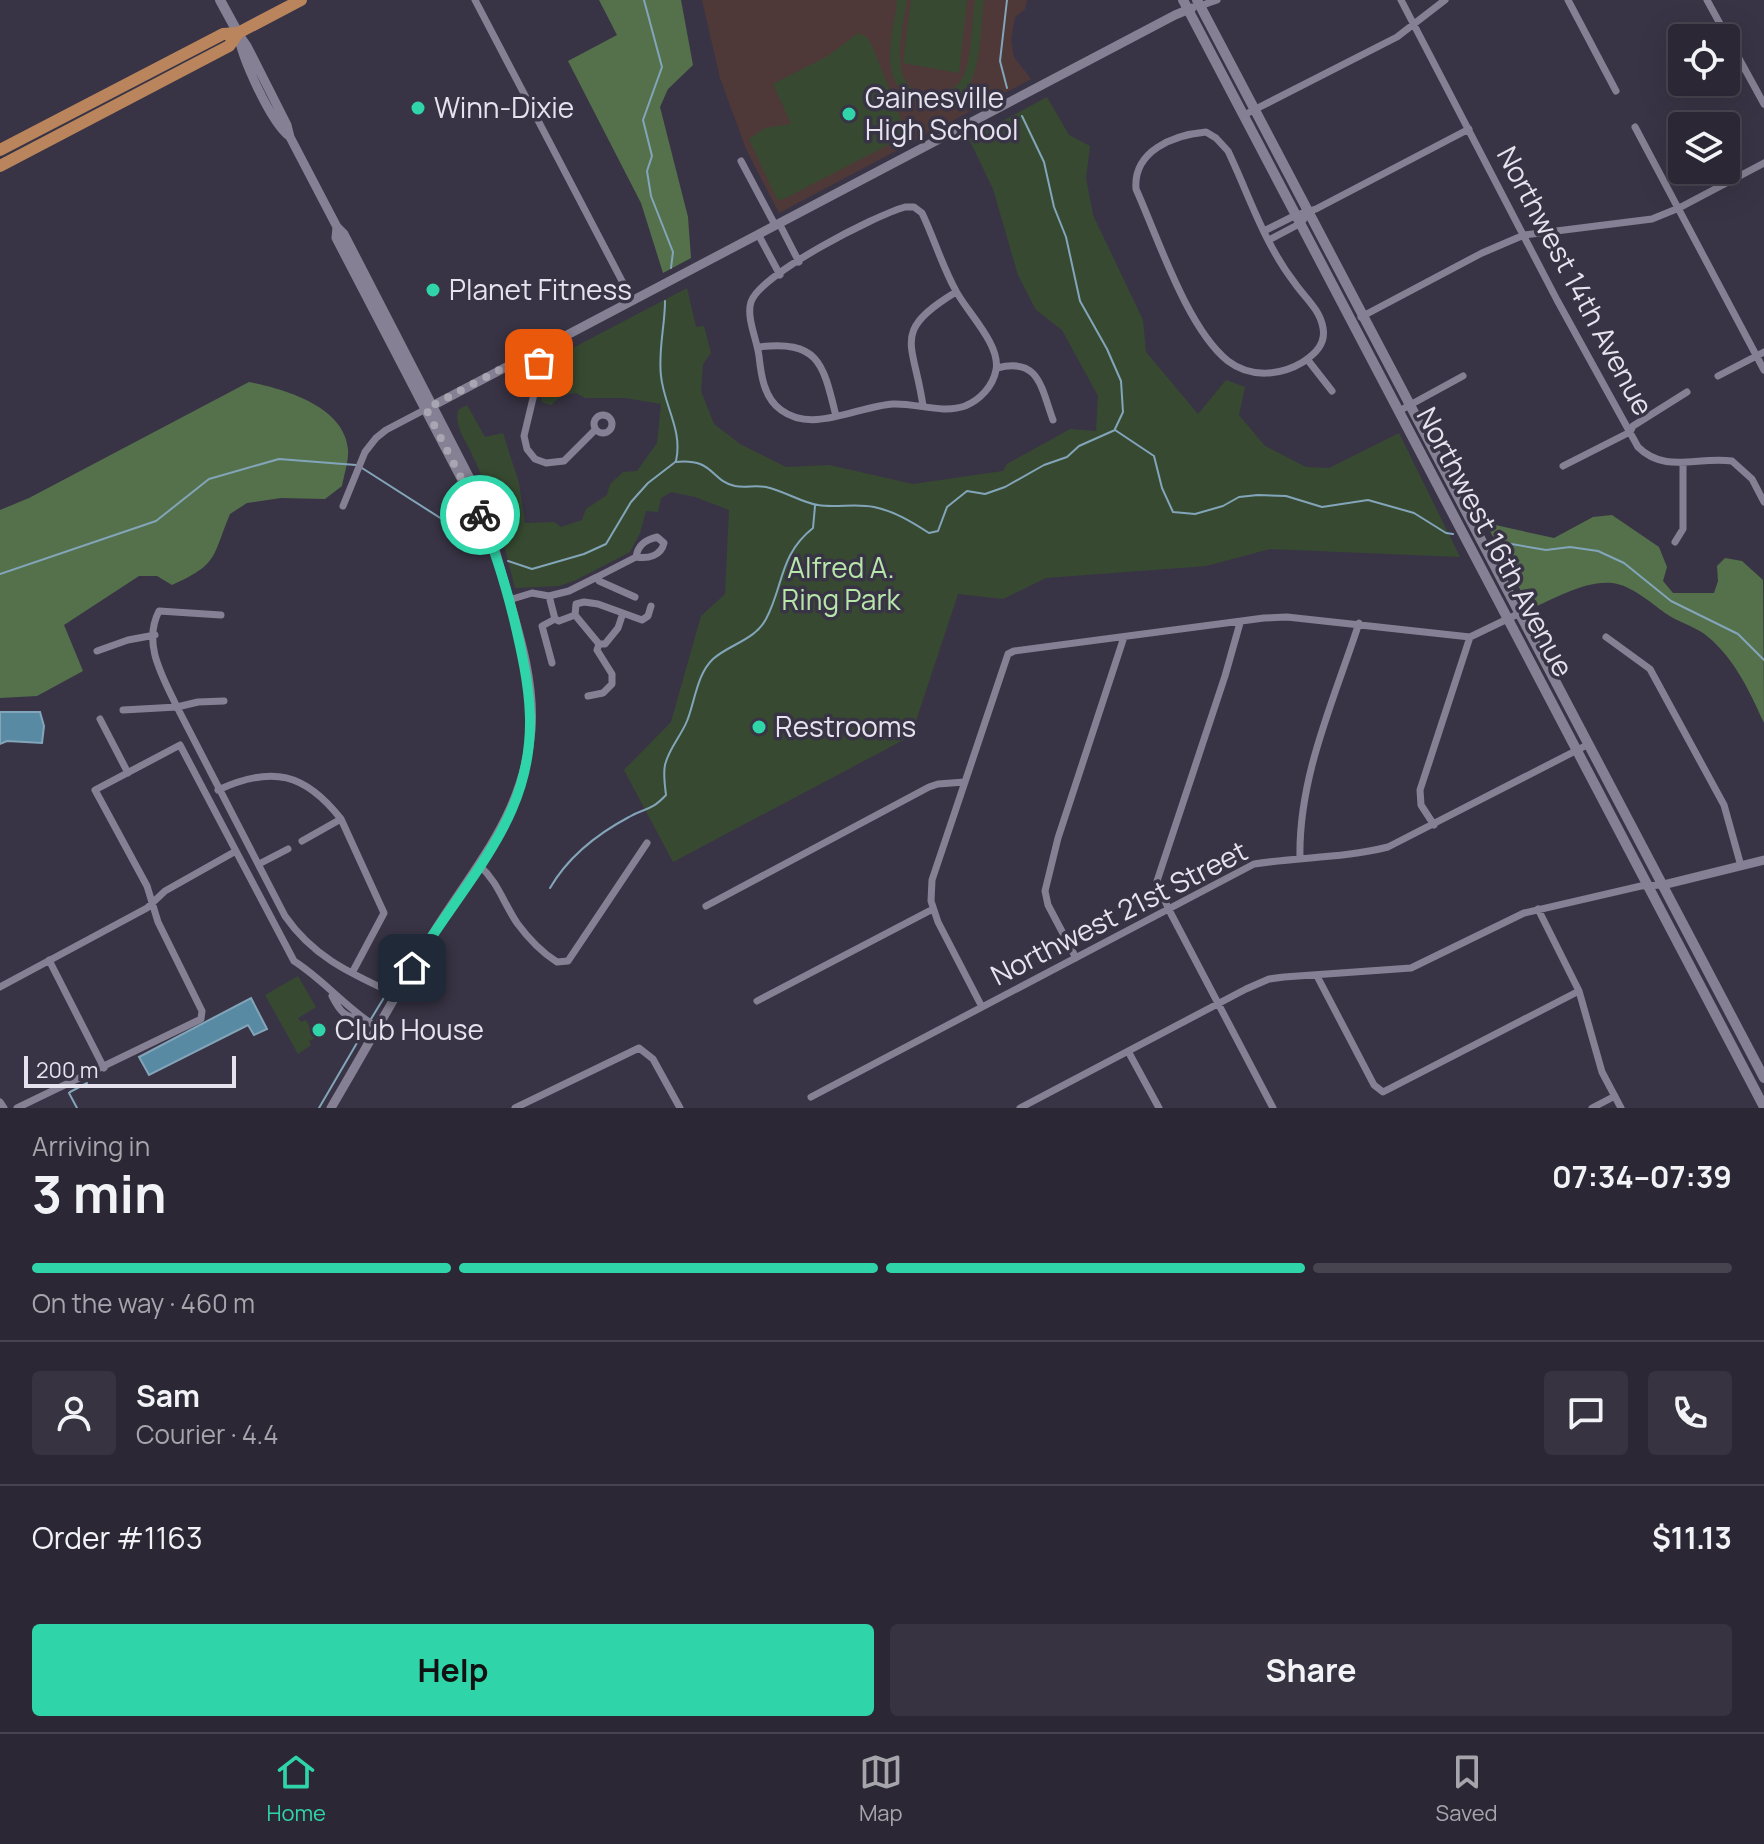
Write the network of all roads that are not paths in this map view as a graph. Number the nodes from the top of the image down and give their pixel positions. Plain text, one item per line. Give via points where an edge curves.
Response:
1 (220, 0) edge
2 (301, 0) edge
3 (475, 0) edge
4 (1217, 0) edge
5 (1401, 0) edge
6 (1445, 0) edge
7 (1568, 0) edge
8 (1707, 0) edge
9 (1199, 3) edge
10 (1186, 5) edge
11 (1415, 25) junction
12 (238, 33) junction
13 (1616, 91) dead end
14 (1764, 104) edge
15 (1255, 109) junction
16 (85, 113) junction
17 (1244, 115) junction
18 (1635, 127) dead end
19 (1469, 129) junction
20 (290, 137) junction
21 (0, 150) edge
22 (741, 161) dead end
23 (1764, 163) edge
24 (0, 166) edge
25 (1679, 208) junction
26 (1309, 212) junction
27 (1298, 219) junction
28 (777, 224) junction
29 (1264, 231) junction
30 (758, 234) junction
31 (1524, 235) junction
32 (1269, 240) junction
33 (799, 262) junction
34 (780, 275) junction
35 (956, 292) junction
36 (632, 300) junction
37 (1364, 315) junction
38 (1352, 322) junction
39 (758, 347) junction
40 (530, 354) junction
41 (1760, 354) edge
42 (1307, 359) junction
43 (997, 368) junction
44 (1764, 370) edge
45 (1463, 376) dead end
46 (1718, 376) dead end
47 (1332, 391) dead end
48 (1687, 392) dead end
49 (1411, 405) junction
50 (923, 406) junction
51 (430, 407) junction
52 (1399, 411) junction
53 (836, 416) junction
54 (1053, 420) dead end
55 (595, 430) dead end
56 (1630, 432) junction
57 (1683, 463) junction
58 (1563, 466) dead end
59 (1764, 502) edge
60 (343, 506) dead end
61 (1466, 510) junction
62 (1454, 516) junction
63 (1675, 542) dead end
64 (636, 557) dead end
65 (597, 577) junction
66 (579, 587) junction
67 (549, 596) junction
68 (635, 597) dead end
69 (509, 600) junction
70 (584, 602) junction
71 (651, 606) dead end
72 (623, 613) junction
73 (1520, 613) junction
74 (221, 615) dead end
75 (575, 615) junction
76 (555, 619) junction
77 (1509, 619) junction
78 (1240, 623) junction
79 (1359, 623) junction
80 (155, 635) junction
81 (1124, 637) junction
82 (1470, 637) junction
83 (1606, 637) dead end
84 (599, 644) junction
85 (97, 651) dead end
86 (552, 663) dead end
87 (588, 696) dead end
88 (224, 701) dead end
89 (177, 707) junction
90 (123, 710) dead end
91 (100, 719) dead end
92 (1589, 744) junction
93 (1578, 750) junction
94 (128, 773) junction
95 (965, 782) junction
96 (218, 790) junction
97 (341, 819) junction
98 (1434, 825) junction
99 (302, 841) dead end
100 (647, 843) dead end
101 (288, 849) dead end
102 (236, 851) junction
103 (1300, 859) junction
104 (1764, 860) edge
105 (259, 864) junction
106 (479, 865) junction
107 (1741, 866) junction
108 (1649, 885) junction
109 (1663, 885) junction
110 (153, 902) junction
111 (706, 906) dead end
112 (1168, 908) junction
113 (933, 909) junction
114 (1538, 909) junction
115 (1076, 958) junction
116 (49, 960) junction
117 (352, 973) junction
118 (1317, 976) junction
119 (0, 987) edge
120 (1579, 991) junction
121 (397, 995) junction
122 (757, 1001) dead end
123 (1218, 1003) junction
124 (982, 1007) junction
125 (1730, 1012) junction
126 (1718, 1019) junction
127 (378, 1028) junction
128 (1128, 1051) junction
129 (104, 1068) junction
130 (1764, 1078) edge
131 (1615, 1096) junction
132 (811, 1097) dead end
133 (1038, 1099) junction
134 (0, 1102) edge
135 (1764, 1107) edge
136 (4, 1108) edge
137 (17, 1108) edge
138 (331, 1108) edge
139 (515, 1108) edge
140 (680, 1108) edge
141 (1020, 1108) edge
142 (1043, 1108) edge
143 (1159, 1108) edge
144 (1273, 1108) edge
145 (1592, 1108) edge
146 (1621, 1108) edge

1 - 12 main road
2 - 12 main road
3 - 36 street
4 - 9 street
5 - 11 street, Northwest 14th Avenue
6 - 11 street
7 - 13 street
8 - 14 street
9 - 10 street
9 - 15 main road, Northwest 16th Avenue
10 - 17 main road, Northwest 16th Avenue
10 - 28 street
11 - 15 street
11 - 19 street, Northwest 14th Avenue
12 - 16 main road via 229,46
12 - 16 main road via 223,34 105,95
12 - 20 street
12 - 20 street via 240,49 281,130
15 - 17 street
15 - 26 main road, Northwest 16th Avenue
16 - 21 main road
16 - 24 main road via 61,134
17 - 27 main road, Northwest 16th Avenue
18 - 25 street
19 - 26 street
19 - 31 street, Northwest 14th Avenue
20 - 51 street via 337,227 336,238
22 - 28 street
23 - 25 street
25 - 31 street via 1641,221
25 - 41 street
26 - 27 street
26 - 37 main road, Northwest 16th Avenue
27 - 29 street
27 - 32 street
27 - 38 main road, Northwest 16th Avenue
28 - 30 street
28 - 33 street
29 - 32 street
29 - 42 street via 1228,151 1206,132 1186,134 1146,156 1135,173 1136,189 1179,288 1225,359 1252,372 1275,373
30 - 34 street
30 - 36 street
31 - 37 street
31 - 56 street, Northwest 14th Avenue
32 - 42 street via 1324,330 1323,342
33 - 34 street
33 - 35 street via 876,217 914,207 927,222
34 - 39 street via 752,301
35 - 43 street via 986,337
35 - 50 street via 920,318 910,342
36 - 40 street
37 - 38 street
37 - 49 main road, Northwest 16th Avenue
38 - 52 main road, Northwest 16th Avenue
39 - 53 street via 795,346 809,352 824,377
39 - 53 street via 763,384 781,410 796,418
40 - 51 street
40 - 55 street via 540,366 524,436 535,459 564,461
41 - 44 street
41 - 46 street
42 - 47 street
43 - 50 street via 976,401 962,407
43 - 54 street via 1026,367
45 - 49 street
48 - 56 street
49 - 52 street
49 - 61 main road, Northwest 16th Avenue
50 - 53 street via 893,404
51 - 60 street via 386,430 365,452
51 - 69 street via 478,494
52 - 62 main road, Northwest 16th Avenue
56 - 57 street, Northwest 14th Avenue via 1648,457
56 - 58 street
57 - 59 street, Northwest 14th Avenue via 1732,461 1752,479
57 - 63 street via 1683,529
61 - 62 main road
61 - 73 main road, Northwest 16th Avenue
62 - 77 main road, Northwest 16th Avenue
64 - 65 street
65 - 66 street
65 - 68 street
66 - 67 street
66 - 70 street
67 - 69 street via 532,593
67 - 76 street
69 - 106 street via 531,705 526,764 512,810
70 - 72 street
70 - 75 street via 576,604
71 - 72 street via 642,620
72 - 84 street via 613,637
73 - 77 street
73 - 92 main road, Northwest 16th Avenue
74 - 80 street via 159,611
75 - 76 street
75 - 84 street
76 - 86 street via 542,626
77 - 82 street
77 - 93 main road, Northwest 16th Avenue
78 - 79 street via 1287,617
78 - 81 street
78 - 112 street via 1157,881
79 - 82 street
79 - 103 street via 1307,780
80 - 85 street
80 - 89 street via 154,658
81 - 95 street via 1008,654
81 - 115 street via 1045,891
82 - 98 street via 1420,790 1421,805
83 - 107 street via 1650,669 1724,805
84 - 87 street via 612,684 603,693
88 - 89 street
89 - 90 street
89 - 96 street
91 - 94 street
92 - 93 street, Northwest 21st Street
92 - 109 main road, Northwest 16th Avenue
93 - 98 street, Northwest 21st Street
93 - 108 main road, Northwest 16th Avenue
94 - 102 street via 180,745
94 - 110 street via 95,790
95 - 111 street via 929,787
95 - 113 street via 932,880
96 - 97 street via 249,778 290,778 311,787
96 - 105 street
97 - 99 street
97 - 117 street via 384,913
98 - 103 street, Northwest 21st Street via 1388,847
100 - 106 street via 568,961 557,962 544,954 518,924 492,876
101 - 105 street
102 - 110 street
102 - 127 street via 294,961
103 - 112 street, Northwest 21st Street via 1254,864
104 - 107 street
105 - 117 street via 300,938
106 - 121 street
107 - 109 street
108 - 109 street
108 - 114 street
108 - 126 main road, Northwest 16th Avenue
109 - 125 main road, Northwest 16th Avenue
110 - 116 street
110 - 129 street via 201,1019
112 - 115 street, Northwest 21st Street
112 - 123 street
113 - 122 street
113 - 124 street
114 - 118 street via 1411,968
114 - 120 street
115 - 124 street, Northwest 21st Street
116 - 119 street
116 - 129 street
117 - 121 street
118 - 120 street via 1374,1085 1383,1092
118 - 123 street via 1269,979
120 - 131 street via 1602,1072
121 - 127 street
123 - 128 street
123 - 144 street
124 - 132 street, Northwest 21st Street
125 - 126 main road
125 - 130 main road, Northwest 16th Avenue
126 - 135 main road, Northwest 16th Avenue
127 - 138 street
128 - 133 street
128 - 143 street
129 - 137 street
131 - 145 street
131 - 146 street
133 - 141 street
133 - 142 street
134 - 136 street
139 - 140 street via 639,1048 653,1059

